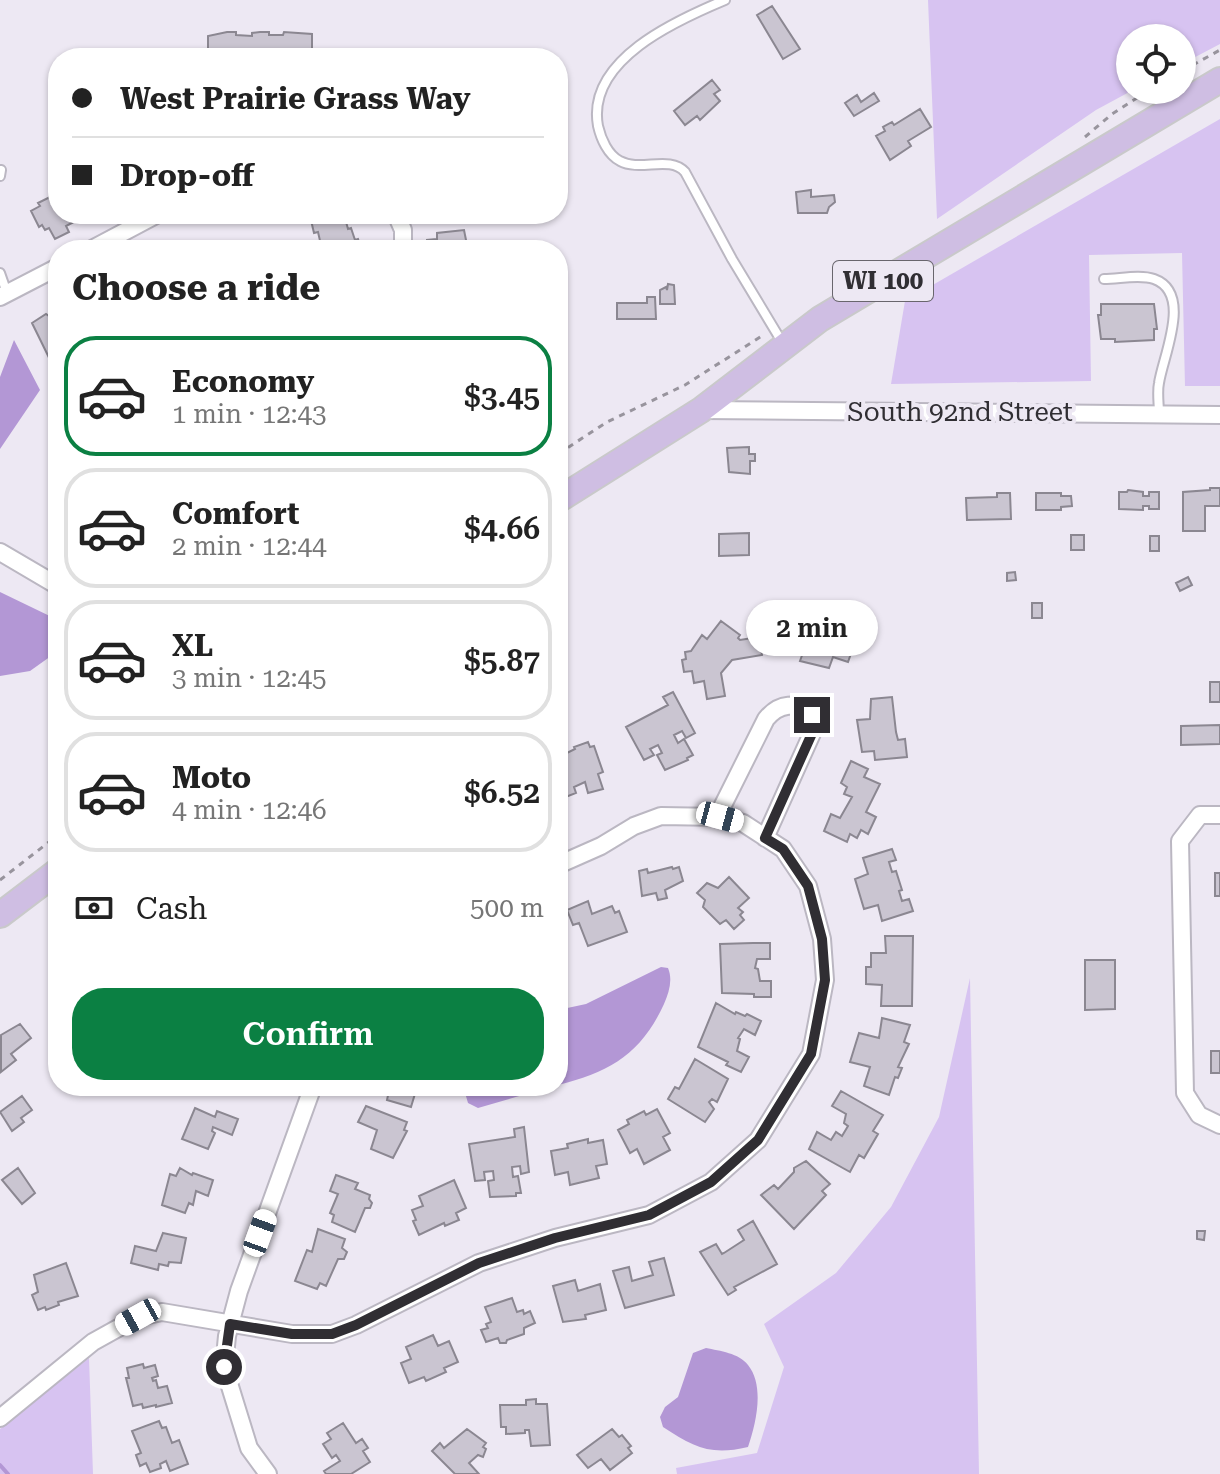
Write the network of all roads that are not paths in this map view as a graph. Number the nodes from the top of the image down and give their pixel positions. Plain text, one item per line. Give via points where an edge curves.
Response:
1 (725, 0) edge
2 (1220, 80) edge
3 (139, 224) edge
4 (109, 240) edge
5 (0, 273) edge
6 (48, 273) edge
7 (1104, 279) dead end
8 (4, 295) edge
9 (785, 346) junction
10 (701, 410) junction
11 (1159, 414) junction
12 (1220, 415) edge
13 (568, 494) edge
14 (0, 552) edge
15 (48, 580) edge
16 (1220, 815) edge
17 (717, 817) junction
18 (765, 838) junction
19 (568, 861) edge
20 (48, 879) edge
21 (0, 915) edge
22 (309, 1096) edge
23 (1220, 1125) edge
24 (230, 1324) junction
25 (0, 1418) edge
26 (268, 1474) edge

1 - 9 lane via 660,31 619,64 600,98 598,127 607,149 620,161 681,167
2 - 9 main road, WI 100 via 830,313
3 - 4 street
5 - 8 lane
6 - 8 street
7 - 11 lane via 1151,278 1172,295 1170,347 1158,384
9 - 10 main road, WI 100
10 - 11 street, South 92nd Street
10 - 13 main road, WI 100
11 - 12 street, South 92nd Street
14 - 15 street
16 - 23 street via 1200,815 1180,841 1185,1093 1199,1115
17 - 18 street via 743,823
17 - 18 street via 766,719 782,706 800,707 812,715 814,729
17 - 19 street via 661,816
18 - 24 street via 783,849 808,886 822,939 825,980 811,1054 758,1140 711,1182 649,1215 479,1263 332,1334
20 - 21 main road
22 - 24 street
24 - 25 street via 162,1312 138,1317 93,1342
24 - 26 street via 224,1367 249,1448

